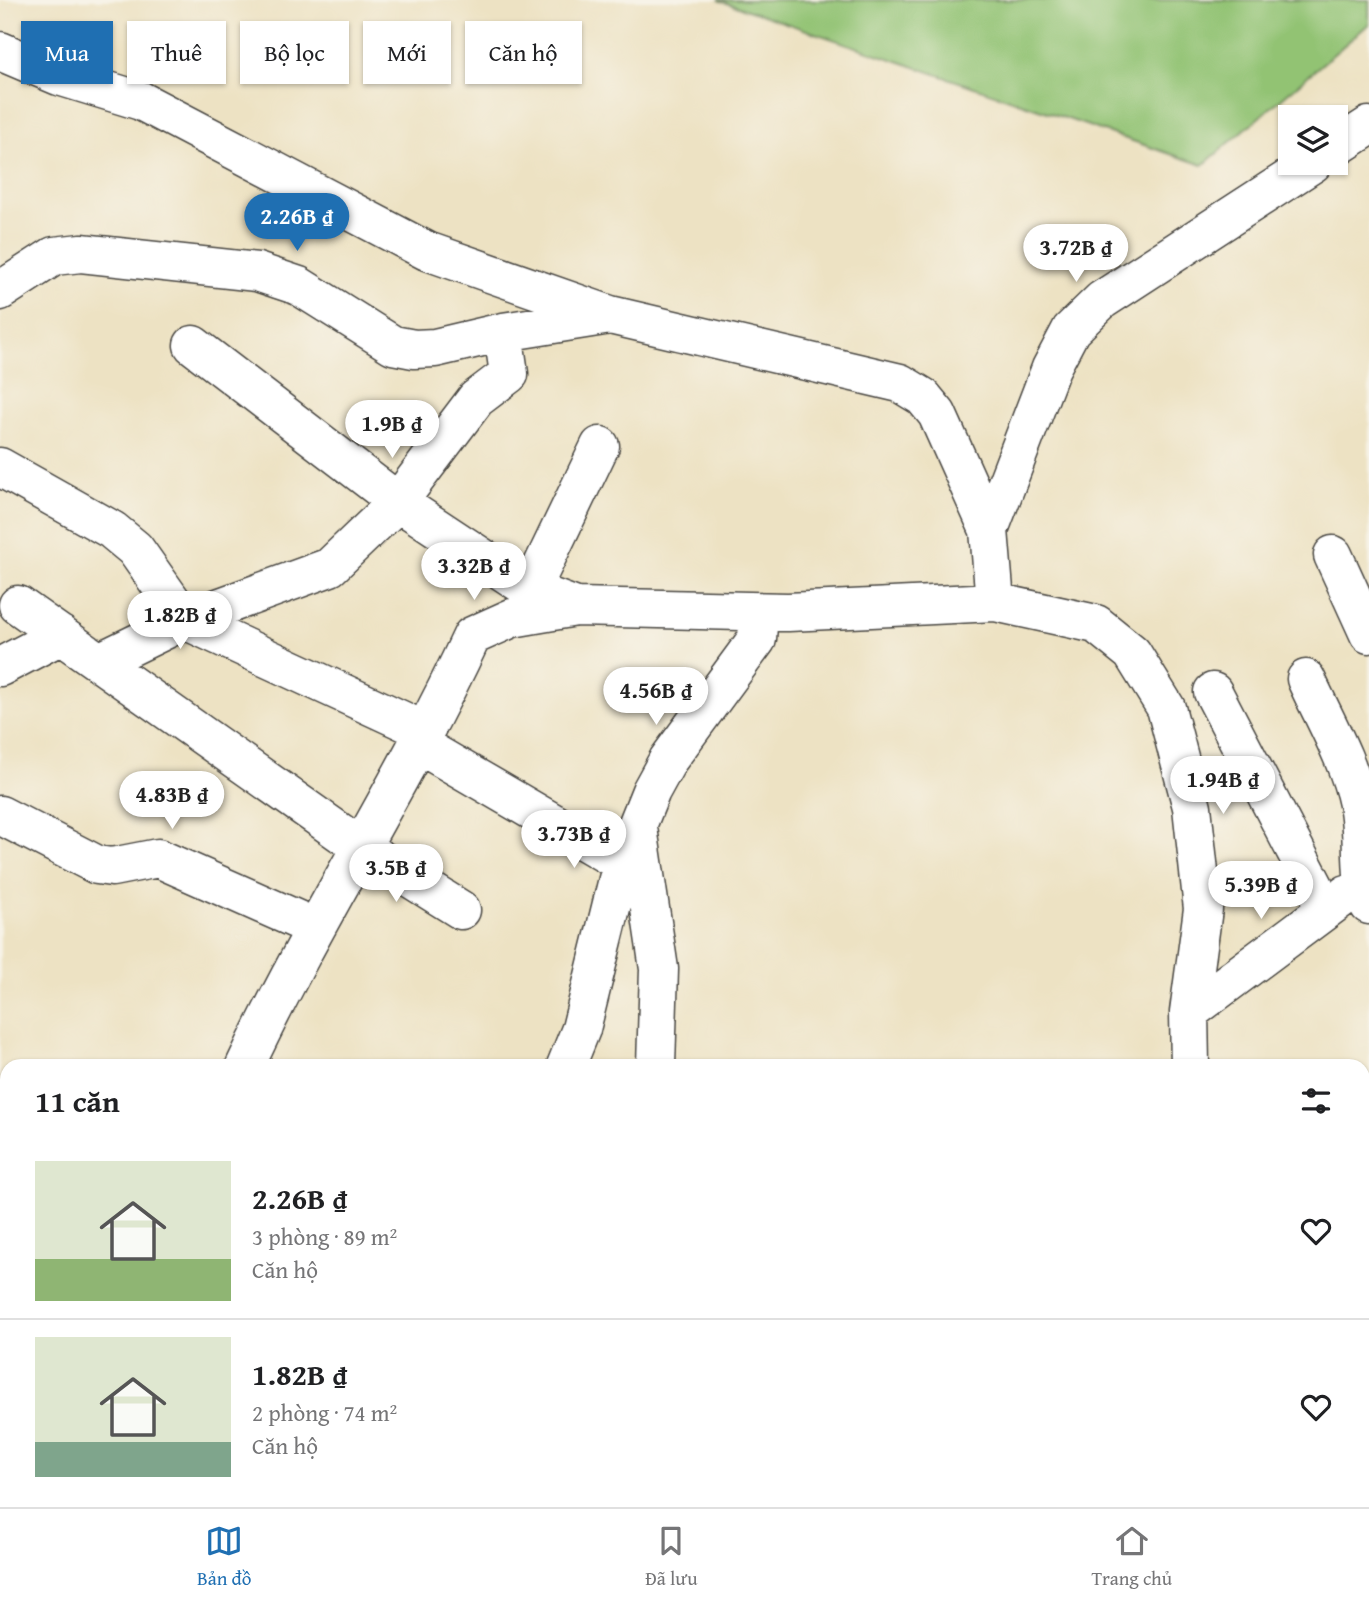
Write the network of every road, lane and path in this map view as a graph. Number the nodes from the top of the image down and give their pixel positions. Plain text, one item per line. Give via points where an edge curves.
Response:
1 (0, 51) edge
2 (1369, 126) edge
3 (1348, 140) edge
4 (1295, 175) edge
5 (0, 291) edge
6 (610, 315) junction
7 (503, 332) junction
8 (192, 345) dead end
9 (600, 446) dead end
10 (0, 467) edge
11 (398, 502) junction
12 (989, 530) junction
13 (1333, 555) dead end
14 (531, 590) junction
15 (995, 602) junction
16 (18, 605) dead end
17 (576, 607) junction
18 (759, 612) junction
19 (185, 621) junction
20 (1369, 634) edge
21 (61, 635) junction
22 (99, 662) junction
23 (0, 667) edge
24 (1306, 679) dead end
25 (1213, 692) dead end
26 (422, 737) junction
27 (0, 815) edge
28 (637, 825) junction
29 (362, 848) junction
30 (622, 863) junction
31 (1367, 889) edge
32 (1326, 909) junction
33 (461, 911) dead end
34 (316, 928) junction
35 (1189, 1012) junction
36 (249, 1059) edge
37 (569, 1059) edge
38 (656, 1059) edge
39 (1191, 1059) edge

1 - 6 street via 59,76 141,101 427,251
2 - 3 street
4 - 12 street via 1102,300 1071,330 1051,368
5 - 7 street via 54,256 81,253 257,272 299,286 393,345 414,349
6 - 7 street
6 - 12 street via 900,383 923,397 937,414
7 - 11 street via 509,374 476,399
8 - 11 street
9 - 14 street
10 - 19 street via 112,530 135,548
11 - 14 street
11 - 19 street via 330,567
12 - 15 street
13 - 20 street
14 - 17 street
15 - 18 street
15 - 35 street via 1096,624 1132,653 1166,708 1192,807 1203,909
16 - 21 street
17 - 18 street
17 - 26 street via 512,618 472,636
18 - 28 street via 757,639 668,760
19 - 22 street
19 - 26 street
21 - 22 street
21 - 23 street
22 - 29 street
24 - 31 street via 1357,800
25 - 32 street
26 - 29 street
26 - 30 street
27 - 34 street via 97,865 112,867 158,858
28 - 30 street
28 - 38 street via 659,969
29 - 33 street
29 - 34 street
30 - 37 street via 581,1029
31 - 32 street
32 - 35 street
34 - 36 street
35 - 39 street

